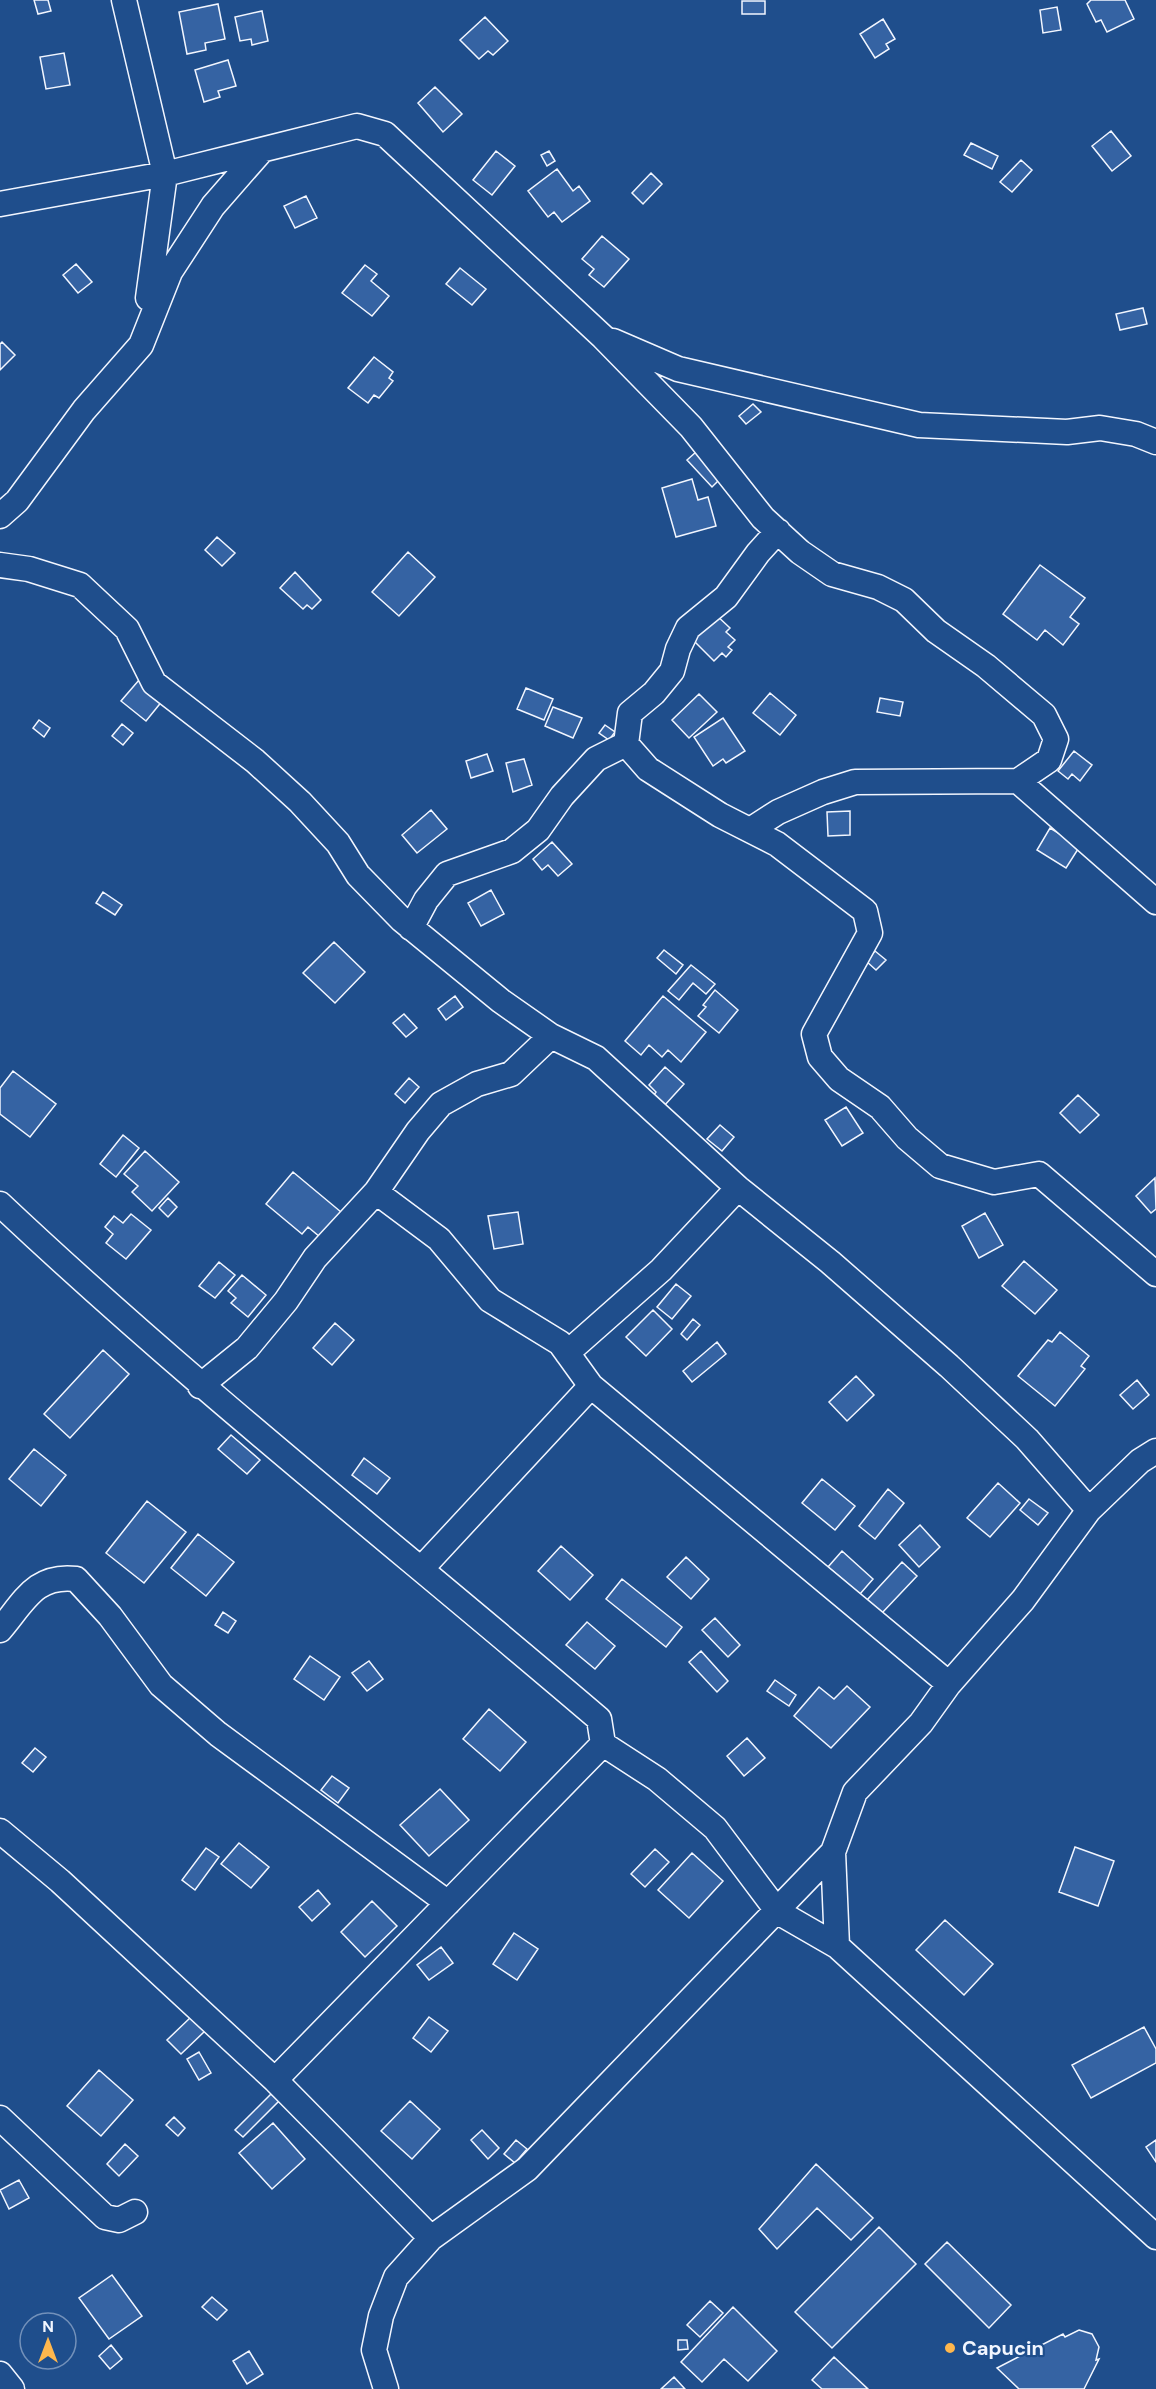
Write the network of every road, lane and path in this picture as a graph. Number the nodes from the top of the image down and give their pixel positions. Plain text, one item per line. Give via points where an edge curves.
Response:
1 (124, 0) edge
2 (262, 150) junction
3 (165, 174) junction
4 (0, 204) edge
5 (603, 337) junction
6 (141, 345) junction
7 (1156, 442) edge
8 (0, 516) edge
9 (778, 531) junction
10 (0, 565) edge
11 (626, 744) junction
12 (1018, 781) junction
13 (750, 830) junction
14 (1156, 902) edge
15 (411, 928) junction
16 (551, 1036) junction
17 (738, 1188) junction
18 (376, 1192) junction
19 (0, 1204) edge
20 (1156, 1274) edge
21 (567, 1353) junction
22 (201, 1386) junction
23 (591, 1386) junction
24 (1156, 1451) edge
25 (1089, 1510) junction
26 (422, 1568) junction
27 (0, 1630) edge
28 (949, 1684) junction
29 (603, 1744) junction
30 (0, 1831) edge
31 (833, 1852) junction
32 (448, 1903) junction
33 (778, 1912) junction
34 (837, 1946) junction
35 (275, 2080) junction
36 (0, 2118) edge
37 (135, 2212) dead end
38 (1156, 2237) edge
39 (431, 2238) junction
40 (0, 2374) edge
41 (12, 2389) edge
42 (386, 2389) edge

1 - 3 street
2 - 3 street
2 - 5 street via 357,126 385,134
2 - 6 street via 213,206 170,272
3 - 4 street
3 - 6 street
5 - 7 street via 678,369 919,425 1067,432 1100,428
5 - 9 street via 691,427 763,518
6 - 8 street via 84,410 17,501
9 - 11 street via 726,597 688,628 672,671 630,713
9 - 12 street via 832,574 878,587 904,600 930,626 1044,714 1056,739 1049,760
10 - 15 street via 29,569 80,585 127,629 154,683 255,761 300,802 338,843 358,874
11 - 13 street via 648,769
11 - 15 street via 596,759 561,796 538,830 512,851 447,874 426,900
12 - 13 street via 855,782 778,812
12 - 14 street
13 - 20 street via 777,844 865,911 870,933 814,1034 820,1057 838,1079 880,1107 907,1138 940,1166 994,1182 1039,1174
15 - 16 street
16 - 17 street via 596,1058
16 - 18 street via 511,1074 477,1084 441,1104
17 - 21 street via 661,1270
17 - 25 street via 949,1366 1027,1439
18 - 21 street via 439,1239 490,1300 560,1343
18 - 22 street via 315,1258 247,1348
19 - 22 street
21 - 23 street
22 - 26 street
23 - 26 street
23 - 28 street
24 - 25 street via 1140,1461
25 - 28 street via 1023,1600
26 - 29 street via 599,1719
27 - 32 street via 38,1586 48,1580 76,1579 110,1616 161,1685 218,1734
28 - 31 street via 921,1723 855,1792
29 - 32 street
29 - 33 street via 657,1779 715,1828
30 - 35 street via 60,1881
31 - 33 street
31 - 34 street
32 - 35 street
33 - 34 street
33 - 39 street via 527,2169
34 - 38 street
35 - 39 street
36 - 37 street via 105,2217 119,2220
39 - 42 street via 396,2277 381,2316 375,2350
40 - 41 street

